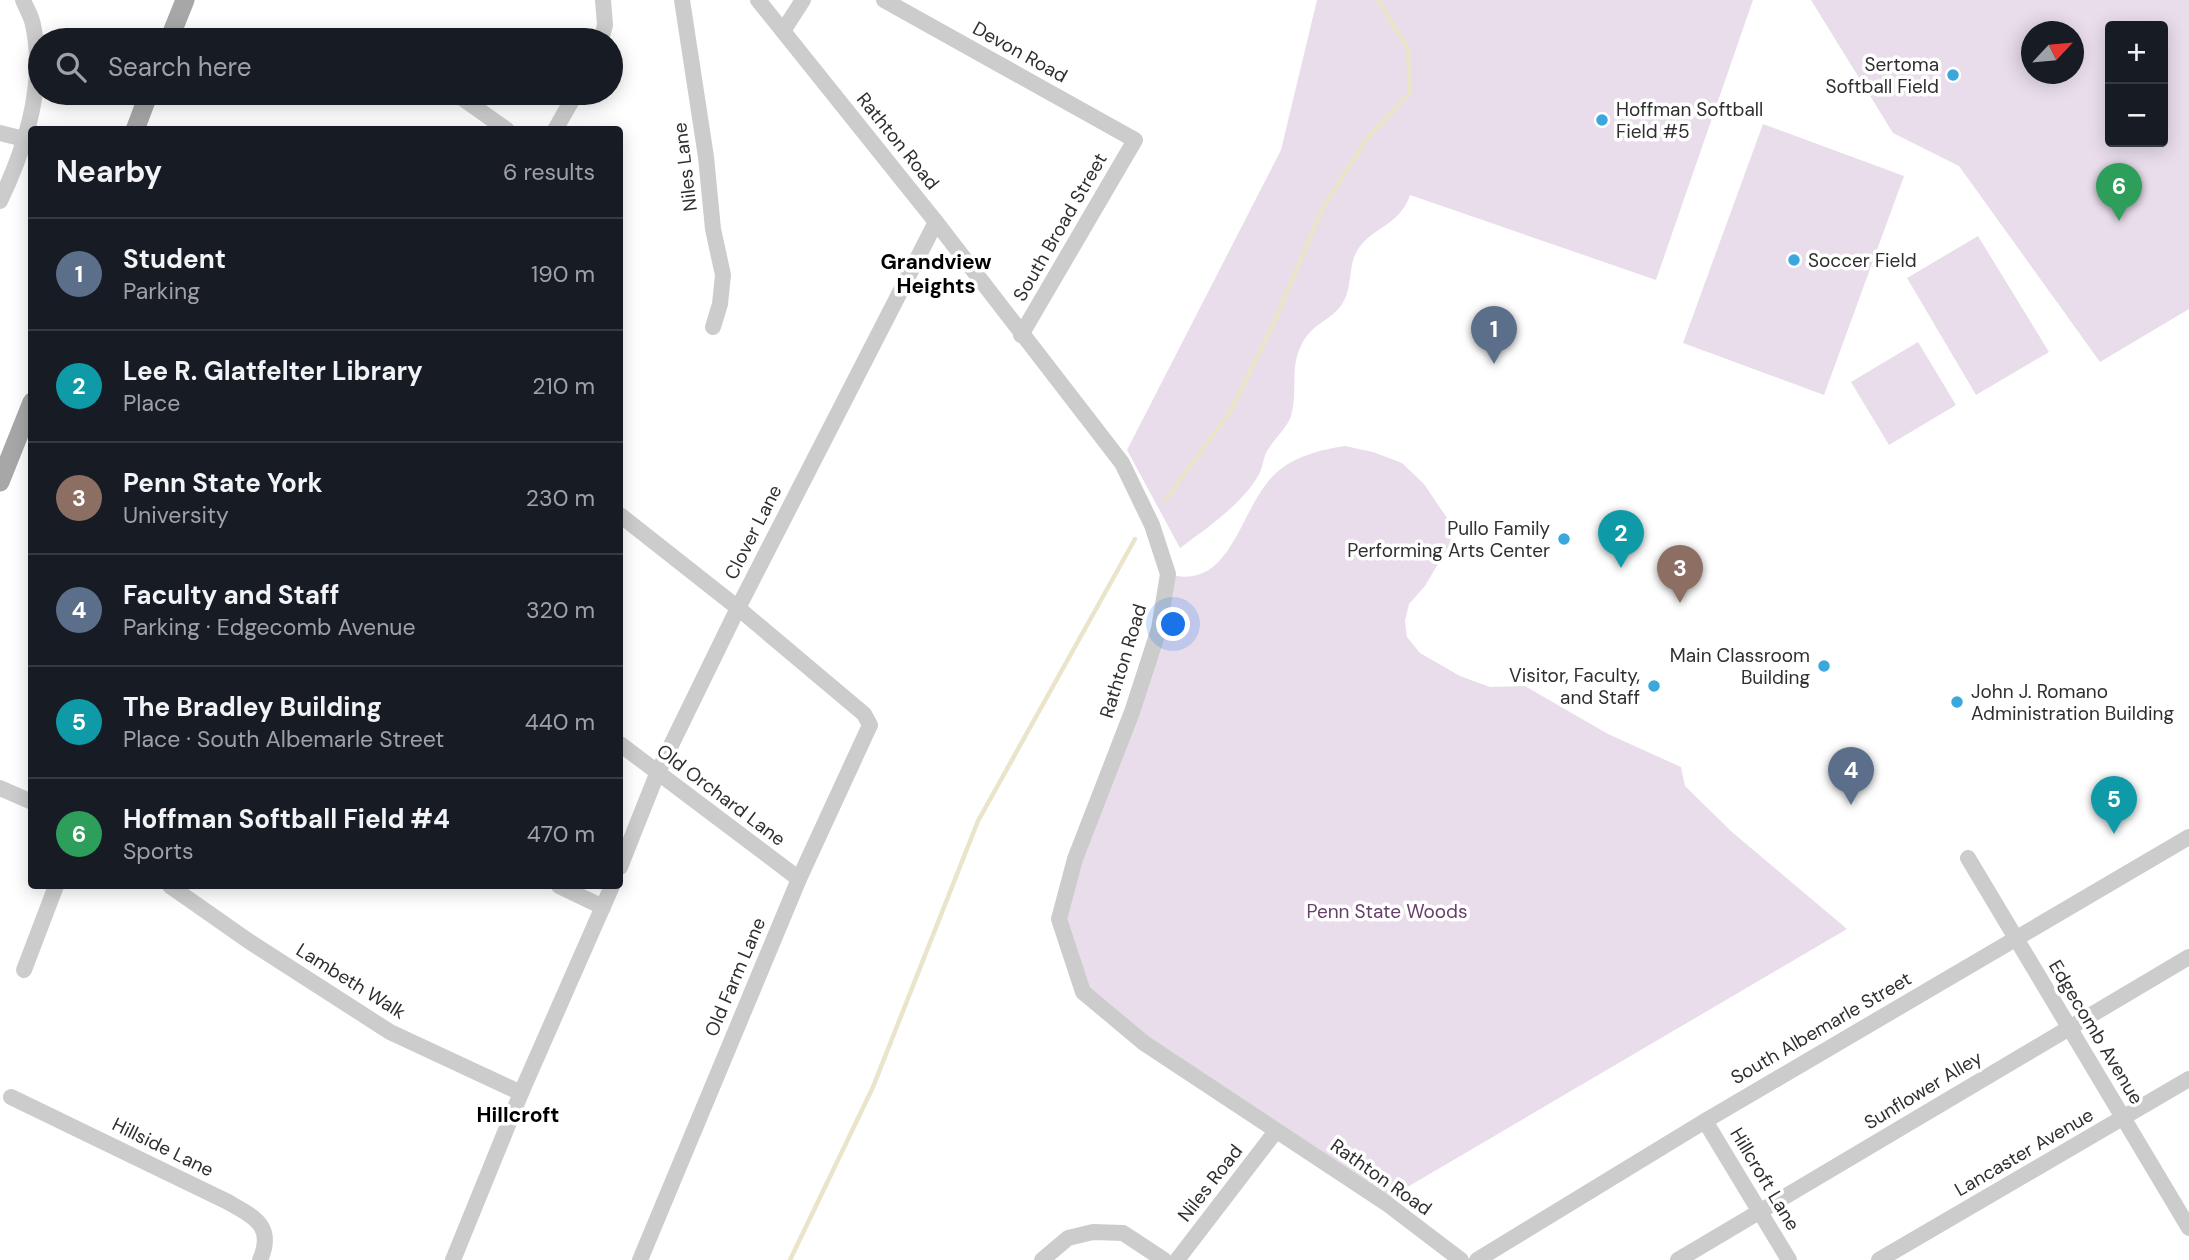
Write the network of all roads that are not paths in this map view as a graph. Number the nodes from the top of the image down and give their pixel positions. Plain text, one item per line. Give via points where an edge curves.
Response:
1 (23, 0) edge
2 (185, 0) edge
3 (603, 0) edge
4 (682, 0) edge
5 (758, 0) edge
6 (803, 0) edge
7 (884, 0) edge
8 (33, 28) edge
9 (174, 28) edge
10 (604, 28) edge
11 (783, 31) junction
12 (32, 105) edge
13 (144, 105) edge
14 (472, 105) edge
15 (569, 105) edge
16 (137, 126) edge
17 (501, 126) edge
18 (557, 126) edge
19 (0, 133) edge
20 (24, 139) junction
21 (1135, 140) joint
22 (0, 201) edge
23 (936, 222) junction
24 (713, 327) dead end
25 (1021, 335) junction
26 (28, 425) edge
27 (0, 482) edge
28 (623, 517) edge
29 (738, 608) junction
30 (623, 746) edge
31 (657, 774) junction
32 (0, 788) edge
33 (28, 800) edge
34 (2189, 837) edge
35 (1968, 858) dead end
36 (623, 859) edge
37 (799, 879) junction
38 (55, 889) edge
39 (174, 889) edge
40 (566, 889) edge
41 (611, 889) edge
42 (603, 906) junction
43 (2016, 939) junction
44 (2189, 957) edge
45 (24, 970) dead end
46 (2069, 1028) junction
47 (2189, 1079) edge
48 (521, 1093) junction
49 (11, 1097) dead end
50 (2123, 1118) junction
51 (1705, 1121) junction
52 (1276, 1131) junction
53 (1760, 1211) junction
54 (2189, 1228) edge
55 (260, 1260) edge
56 (453, 1260) edge
57 (640, 1260) edge
58 (1042, 1260) edge
59 (1164, 1260) edge
60 (1177, 1260) edge
61 (1461, 1260) edge
62 (1477, 1260) edge
63 (1678, 1260) edge
64 (1789, 1260) edge
65 (1879, 1260) edge

1 - 8 street
2 - 9 main road
3 - 10 street
4 - 24 street, Niles Lane via 723,275
5 - 11 street, Rathton Road
6 - 11 street
7 - 21 street, Devon Road
11 - 23 street, Rathton Road
12 - 20 street
13 - 16 main road
14 - 17 street
15 - 18 street
19 - 20 street
20 - 22 street
21 - 25 street, South Broad Street
23 - 25 street, Rathton Road
23 - 29 street, Clover Lane
25 - 52 street, Rathton Road via 1122,463 1152,525 1168,574 1159,629 1075,859 1059,919 1083,992 1143,1043
26 - 27 main road
28 - 29 street
29 - 31 street, Clover Lane
29 - 37 street, Old Farm Lane via 864,714 870,725
30 - 31 street, Old Orchard Lane
31 - 36 street, Clover Lane
31 - 37 street, Old Orchard Lane
32 - 33 street
34 - 43 street, South Albemarle Street
35 - 43 street, Edgecomb Avenue
37 - 57 street, Old Farm Lane
38 - 45 street
39 - 48 street, Lambeth Walk via 390,1032
40 - 42 street
41 - 42 street
42 - 48 street
43 - 46 street, Edgecomb Avenue
43 - 51 street, South Albemarle Street
44 - 46 street, Sunflower Alley
46 - 50 street, Edgecomb Avenue
46 - 53 street, Sunflower Alley
47 - 50 street, Lancaster Avenue
48 - 56 street
49 - 55 street, Hillside Lane via 256,1218 263,1228 265,1248
50 - 54 street, Edgecomb Avenue
50 - 65 street, Lancaster Avenue
51 - 53 street, Hillcroft Lane
51 - 62 street, South Albemarle Street
52 - 60 street, Niles Road
52 - 61 street, Rathton Road via 1386,1203
53 - 63 street, Sunflower Alley
53 - 64 street, Hillcroft Lane
58 - 59 street via 1068,1238 1093,1232 1123,1233

